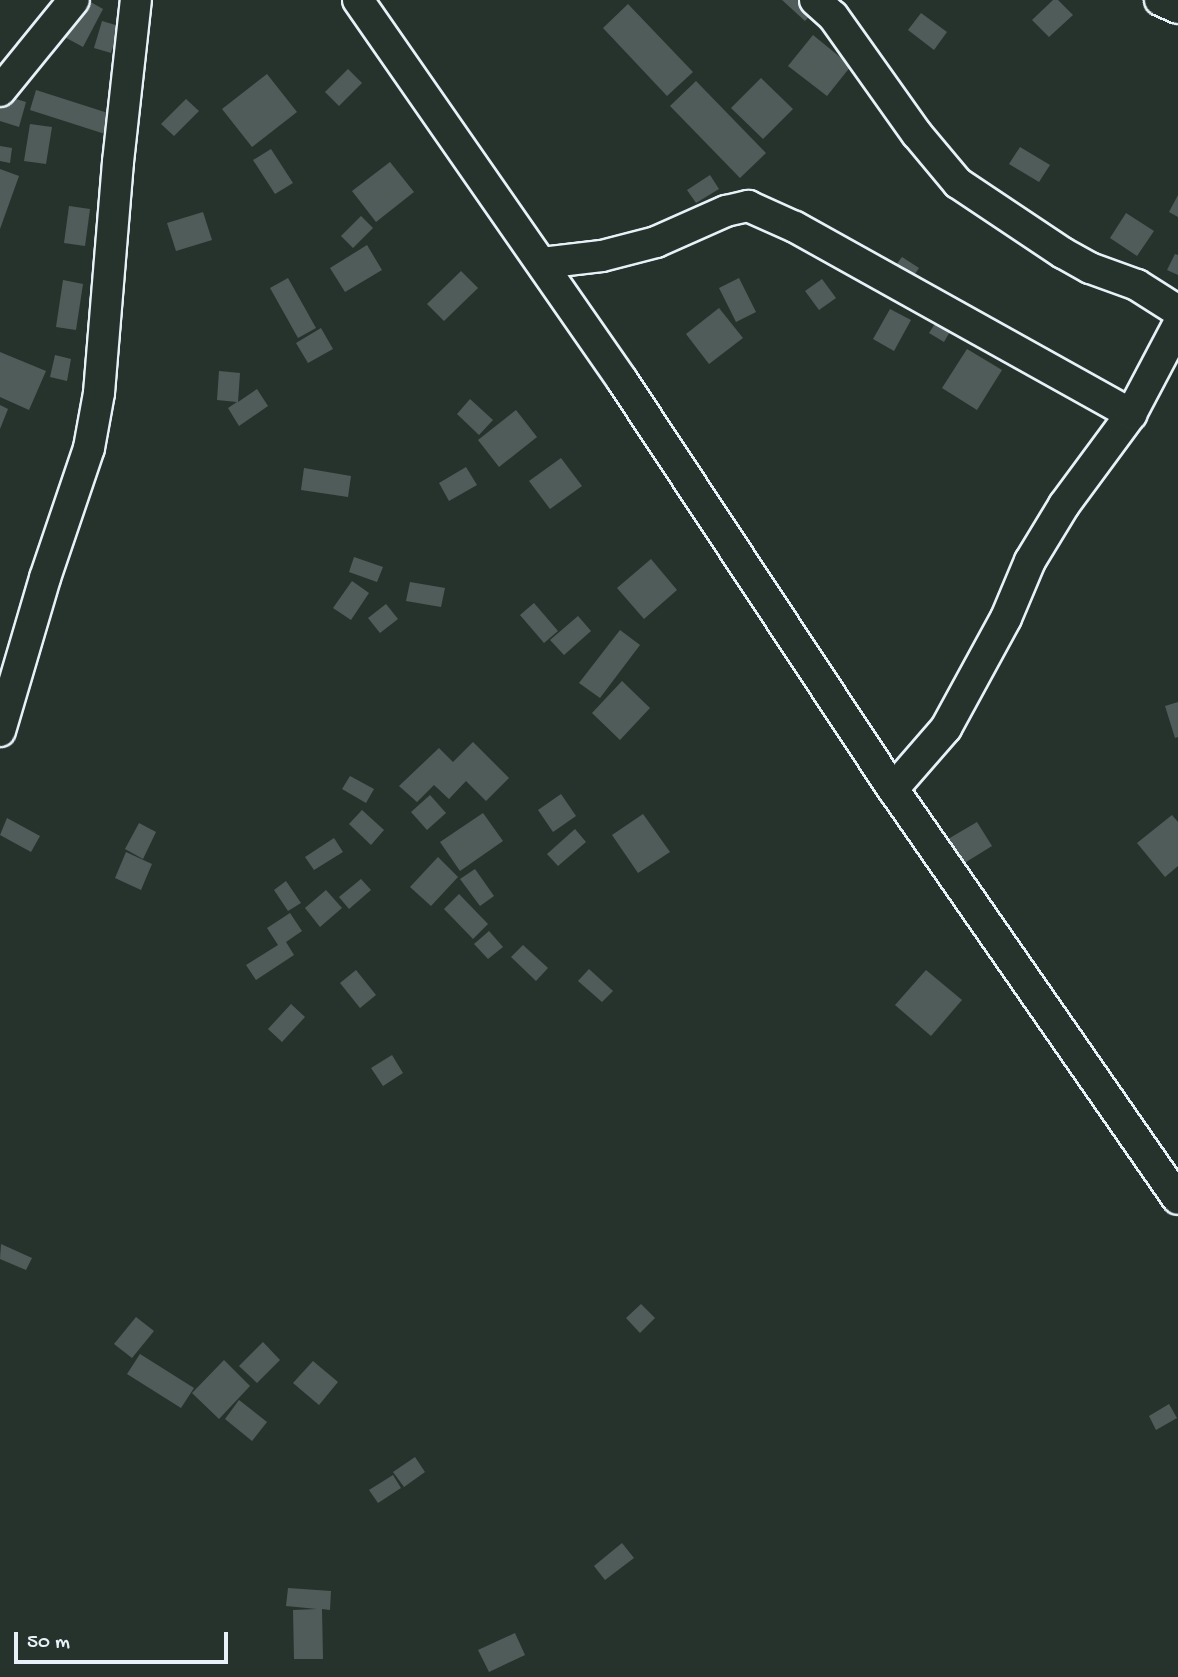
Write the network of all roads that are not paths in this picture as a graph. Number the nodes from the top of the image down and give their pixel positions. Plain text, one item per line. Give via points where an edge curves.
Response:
1 (74, 0) edge
2 (136, 0) edge
3 (358, 0) edge
4 (815, 0) edge
5 (1160, 0) edge
6 (1178, 8) edge
7 (0, 91) edge
8 (542, 263) junction
9 (1178, 311) edge
10 (1178, 325) edge
11 (1130, 414) junction
12 (0, 731) edge
13 (893, 789) junction
14 (1178, 1199) edge

1 - 7 street
2 - 12 street via 99,393 89,448
3 - 8 street
4 - 9 street via 833,16 916,134 958,183 1063,253 1137,285
5 - 6 street
8 - 11 street via 602,256 656,242 748,206 795,227
8 - 13 street
10 - 11 street
11 - 13 street via 1030,561 1006,618 947,728
13 - 14 street

